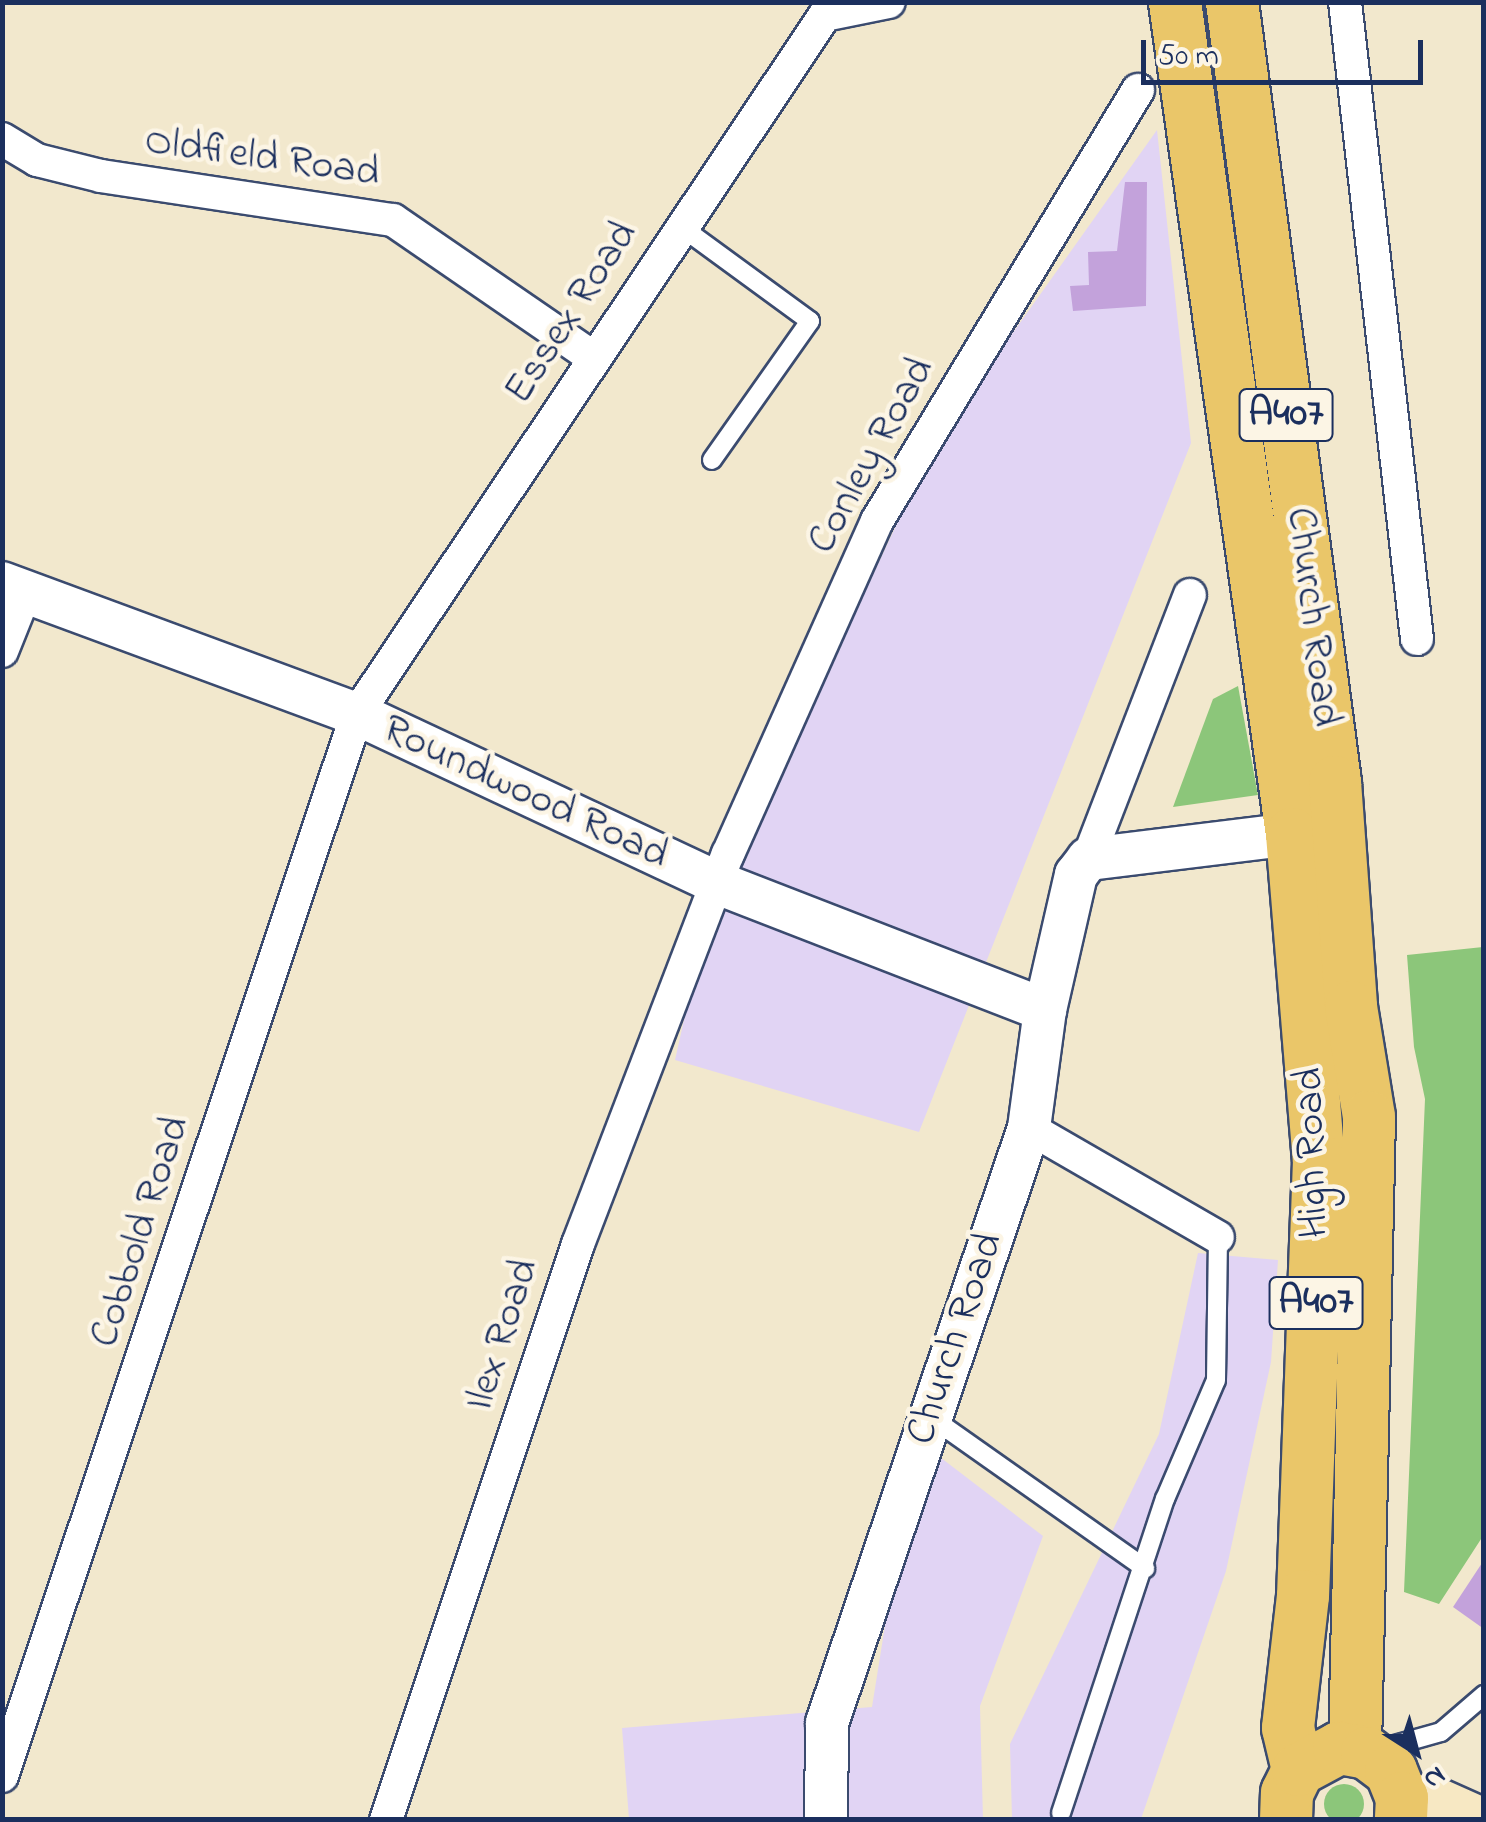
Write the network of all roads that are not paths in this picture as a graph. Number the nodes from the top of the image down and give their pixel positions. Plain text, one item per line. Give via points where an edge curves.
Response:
1 (889, 2) edge
2 (1175, 2) edge
3 (1232, 2) edge
4 (1345, 2) edge
5 (1138, 90) dead end
6 (2, 139) edge
7 (680, 226) junction
8 (594, 358) junction
9 (712, 460) dead end
10 (14, 587) edge
11 (1190, 595) dead end
12 (1417, 639) dead end
13 (2, 651) edge
14 (357, 714) junction
15 (1314, 831) junction
16 (1088, 860) junction
17 (716, 882) junction
18 (1045, 1010) junction
19 (1029, 1128) junction
20 (1218, 1237) joint
21 (928, 1415) junction
22 (1146, 1568) junction
23 (1484, 1694) edge
24 (1361, 1751) junction
25 (2, 1776) edge
26 (1287, 1804) edge
27 (1401, 1809) edge
28 (1061, 1813) dead end
29 (386, 1820) edge
30 (826, 1820) edge
31 (1476, 1820) edge

1 - 7 street, Essex Road via 825,16
2 - 15 main road, Church Road / A407
3 - 15 main road, Church Road / A407
4 - 12 street
5 - 17 street, Conley Road via 877,521
6 - 8 street, Oldfield Road via 37,160 101,176 393,220
7 - 8 street, Essex Road
7 - 9 lane via 810,321
8 - 14 street, Essex Road
10 - 13 street
10 - 14 street, Roundwood Road
11 - 16 street, Church Road
14 - 17 street, Roundwood Road
14 - 25 street, Cobbold Road
15 - 16 street
15 - 24 main road, High Road / A407 via 1370,1134
15 - 26 main road, High Road / A407 via 1319,1160 1303,1596
16 - 18 street, Church Road via 1076,875
17 - 18 street, Roundwood Road
17 - 29 street, Ilex Road via 578,1244
18 - 19 street, Church Road
19 - 20 street
19 - 21 street, Church Road
20 - 22 lane via 1216,1380 1166,1499
21 - 22 lane
21 - 30 street, Church Road via 827,1723
22 - 28 lane
23 - 24 lane via 1441,1732
24 - 26 main road, High Road / A407 via 1324,1752
24 - 27 main road via 1391,1771
27 - 31 main road via 1432,1800

